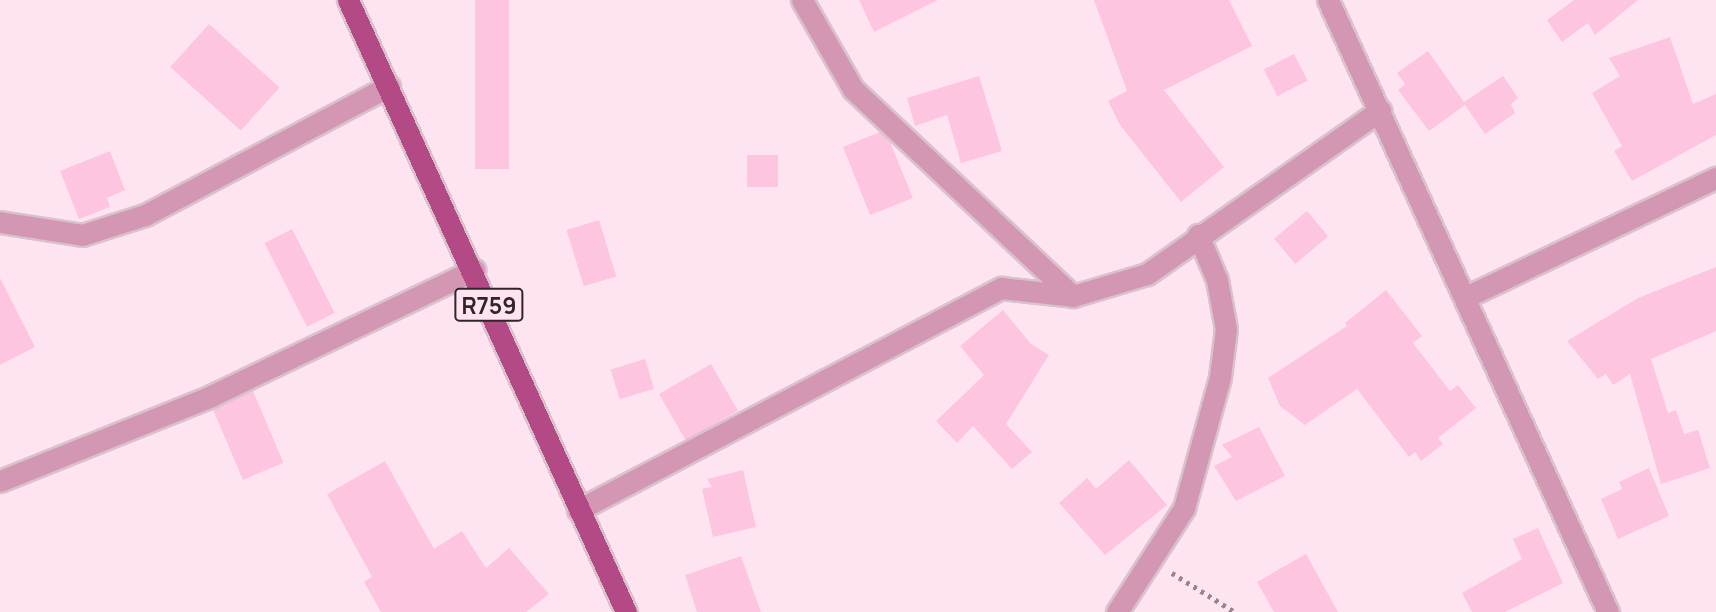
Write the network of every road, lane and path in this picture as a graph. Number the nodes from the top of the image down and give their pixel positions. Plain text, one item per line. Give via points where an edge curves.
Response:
1 (348, 0) edge
2 (802, 0) edge
3 (1328, 0) edge
4 (389, 86) junction
5 (1380, 110) junction
6 (1716, 178) edge
7 (0, 222) edge
8 (1198, 235) junction
9 (474, 270) junction
10 (1073, 296) junction
11 (1466, 297) junction
12 (0, 481) edge
13 (578, 510) junction
14 (1154, 561) junction
15 (626, 612) edge
16 (1117, 612) edge
17 (1235, 612) edge
18 (1608, 612) edge

1 - 4 main road, R759
2 - 10 street via 853,89
3 - 5 street
4 - 7 street via 145,215 82,235
4 - 9 main road, R759
5 - 8 street
5 - 11 street
6 - 11 street
8 - 10 street via 1147,274
8 - 14 street via 1217,280 1225,341 1196,473 1184,508
9 - 12 street via 211,396
9 - 13 main road, R759
10 - 13 street via 1001,288 963,304 768,415
11 - 18 street
13 - 15 main road, R759
14 - 16 street
14 - 17 path

